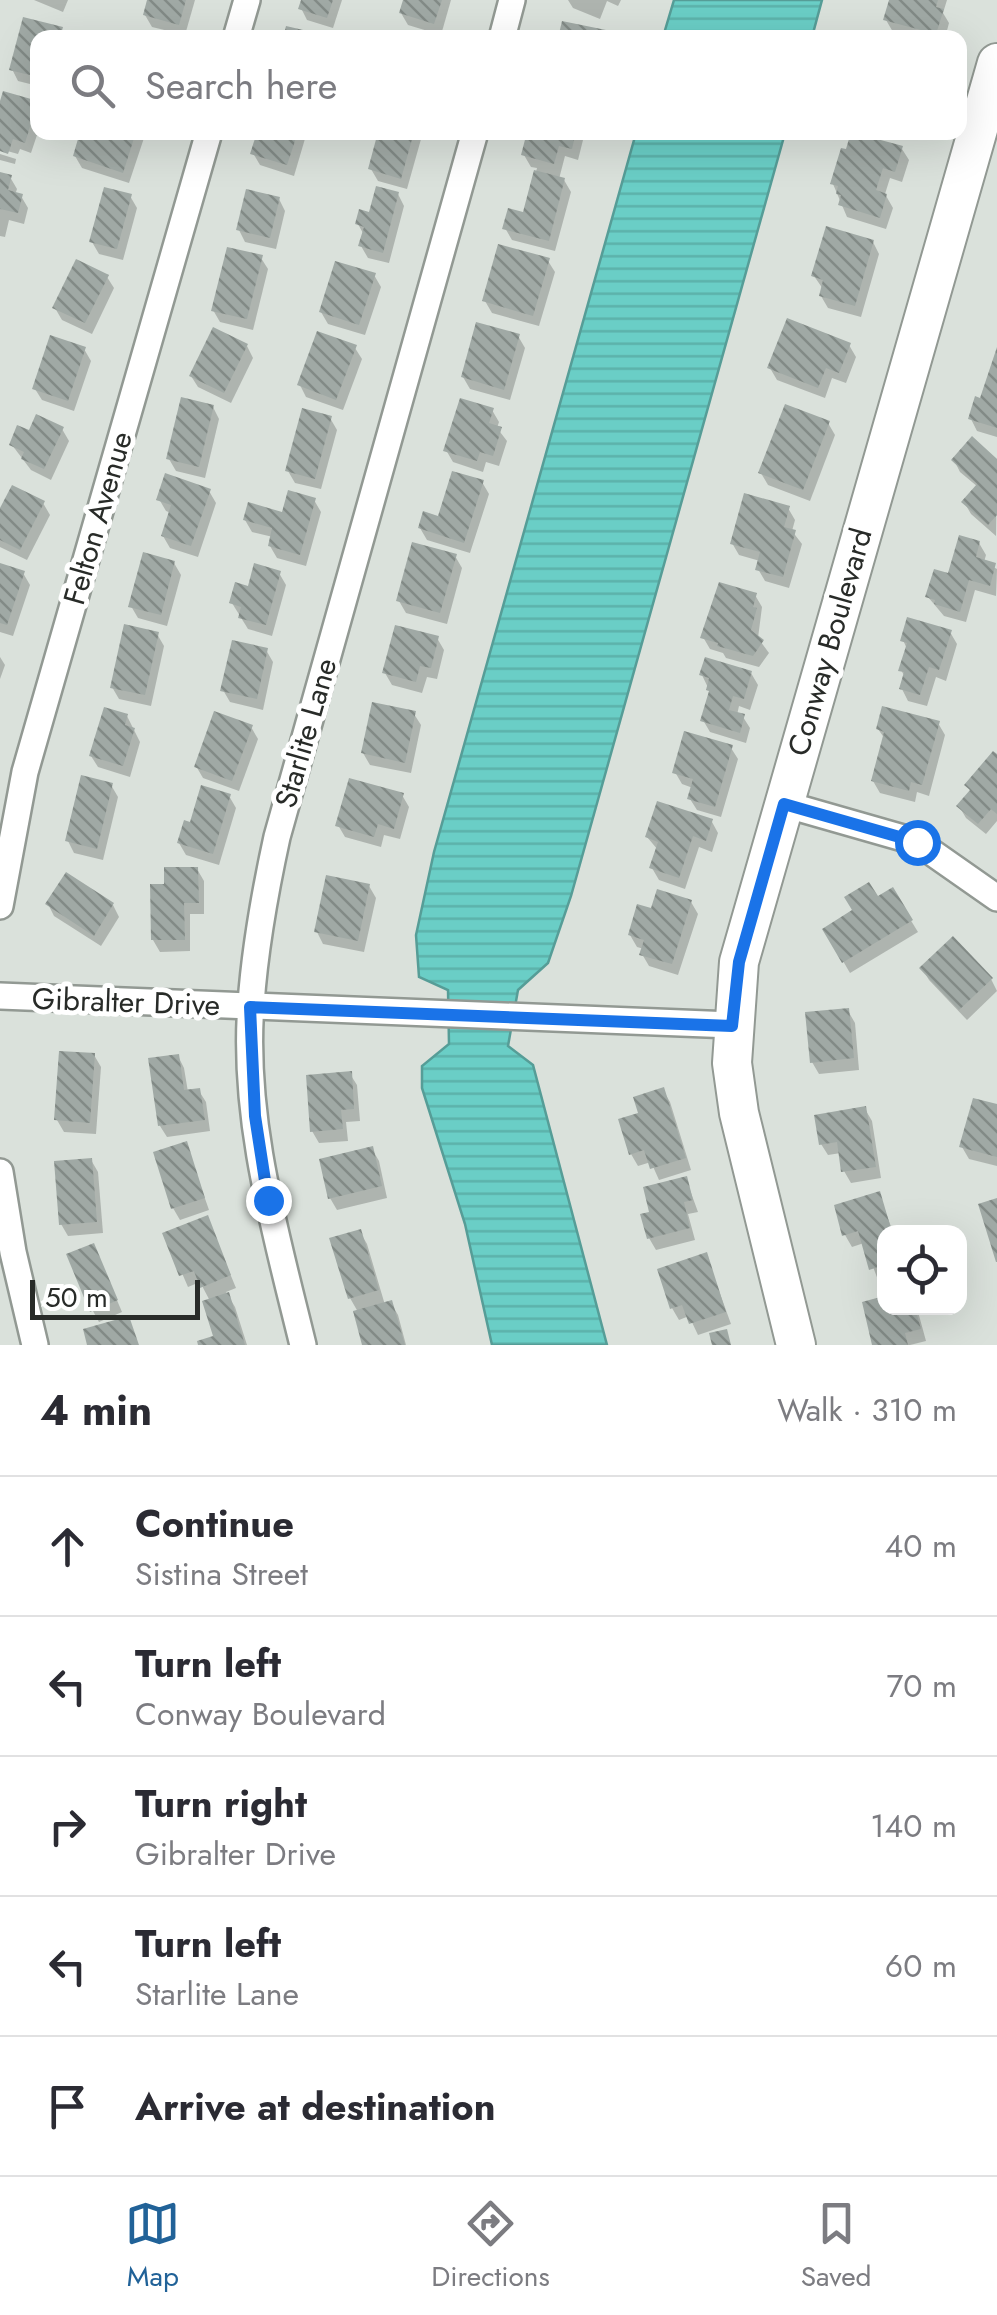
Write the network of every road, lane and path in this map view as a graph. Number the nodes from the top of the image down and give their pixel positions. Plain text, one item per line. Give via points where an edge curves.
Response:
1 (247, 0) edge
2 (512, 0) edge
3 (238, 30) edge
4 (504, 30) edge
5 (997, 63) edge
6 (207, 140) edge
7 (473, 140) edge
8 (784, 804) junction
9 (997, 898) edge
10 (0, 906) edge
11 (0, 996) edge
12 (250, 1007) junction
13 (732, 1026) junction
14 (0, 1172) edge
15 (35, 1345) edge
16 (302, 1345) edge
17 (796, 1345) edge

1 - 3 street
2 - 4 street
5 - 8 street, Conway Boulevard
6 - 10 street, Felton Avenue via 25,772
7 - 12 street, Starlite Lane via 277,837
8 - 9 street via 917,842
8 - 13 street, Conway Boulevard via 739,962
11 - 12 street, Gibralter Drive
12 - 13 street, Gibralter Drive
12 - 16 street, Starlite Lane via 260,1158
13 - 17 street, Conway Boulevard via 739,1113
14 - 15 street

